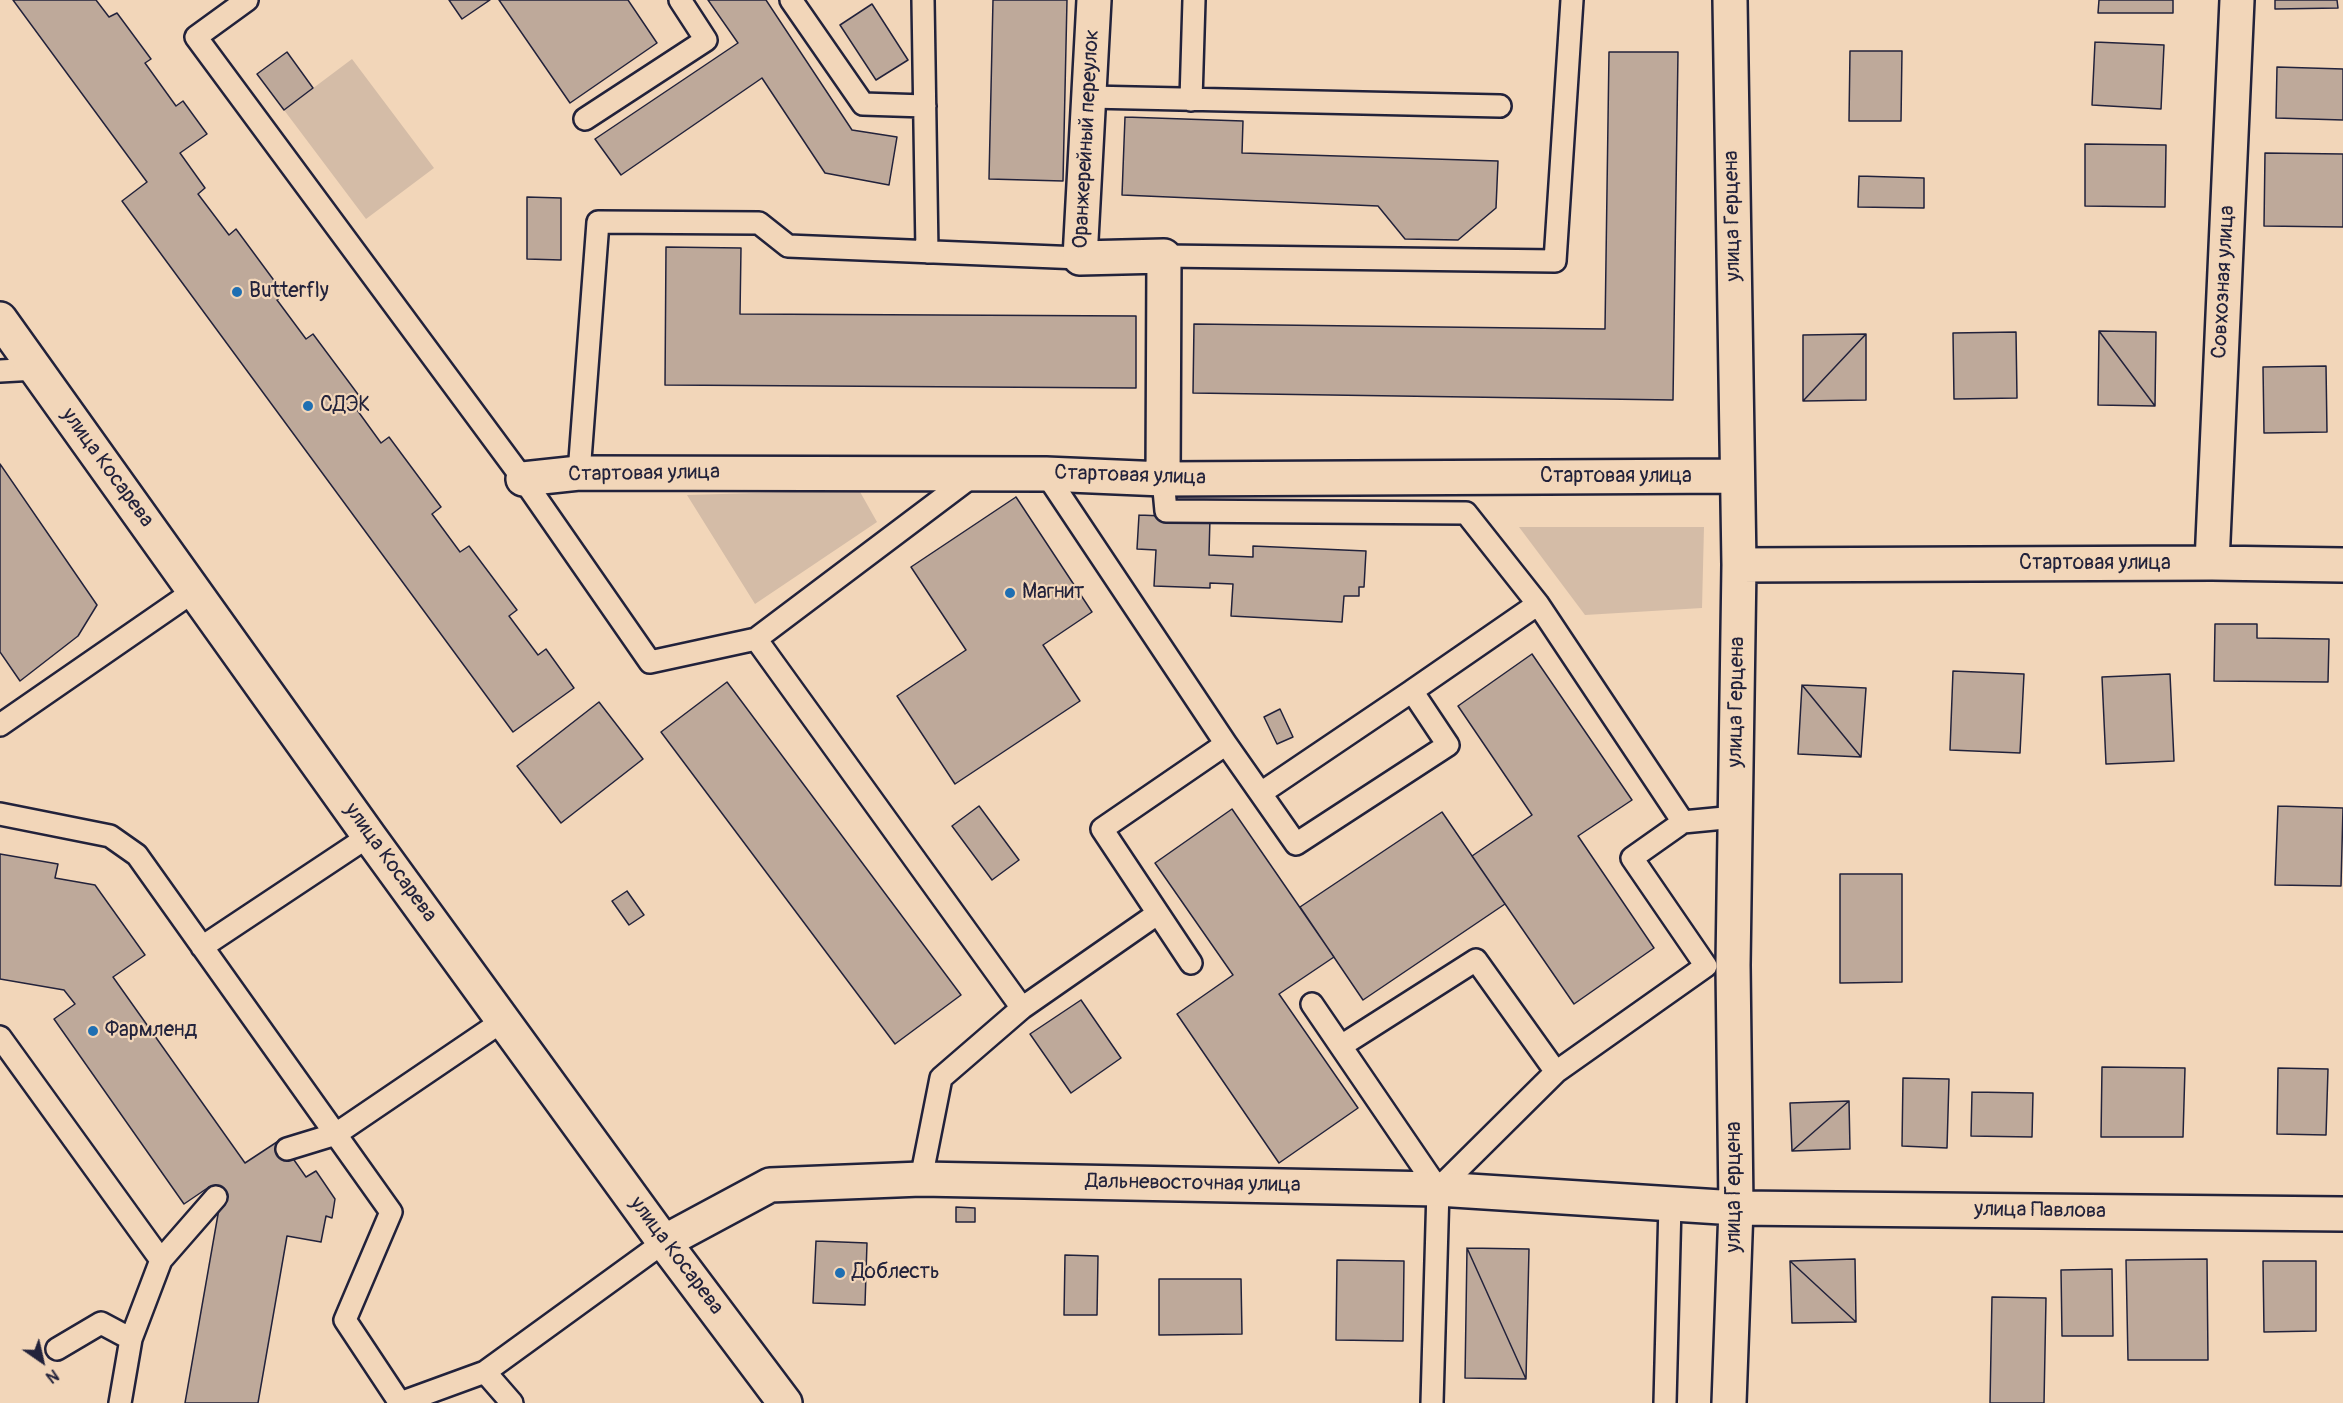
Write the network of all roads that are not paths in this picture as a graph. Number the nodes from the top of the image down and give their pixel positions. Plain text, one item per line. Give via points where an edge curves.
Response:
1 (247, 0) edge
2 (680, 0) edge
3 (791, 0) edge
4 (923, 0) edge
5 (1094, 0) edge
6 (1194, 0) edge
7 (1572, 0) edge
8 (1730, 0) edge
9 (2237, 0) edge
10 (1089, 97) junction
11 (1191, 100) junction
12 (925, 106) junction
13 (1500, 106) dead end
14 (585, 119) dead end
15 (927, 252) junction
16 (1164, 256) junction
17 (1080, 258) junction
18 (0, 319) edge
19 (36, 369) junction
20 (0, 371) edge
21 (579, 473) junction
22 (975, 474) junction
23 (1046, 474) junction
24 (1737, 476) junction
25 (524, 479) junction
26 (1163, 479) junction
27 (2211, 563) junction
28 (1739, 565) junction
29 (2343, 565) edge
30 (194, 591) junction
31 (1538, 604) junction
32 (756, 639) junction
33 (1412, 691) junction
34 (0, 725) edge
35 (1226, 744) junction
36 (1261, 793) junction
37 (0, 814) edge
38 (1735, 817) junction
39 (1683, 822) junction
40 (369, 836) junction
41 (1157, 914) junction
42 (202, 947) junction
43 (1191, 963) dead end
44 (1720, 965) junction
45 (1312, 1004) dead end
46 (1022, 1008) junction
47 (504, 1020) junction
48 (0, 1037) edge
49 (1341, 1046) junction
50 (1556, 1072) junction
51 (336, 1134) junction
52 (287, 1149) dead end
53 (921, 1179) junction
54 (1438, 1189) junction
55 (216, 1197) dead end
56 (1670, 1204) junction
57 (1736, 1208) junction
58 (2343, 1214) edge
59 (664, 1242) junction
60 (161, 1260) junction
61 (131, 1339) junction
62 (57, 1349) dead end
63 (485, 1372) junction
64 (120, 1403) edge
65 (512, 1403) edge
66 (785, 1403) edge
67 (1432, 1403) edge
68 (1665, 1403) edge
69 (1729, 1403) edge

1 - 25 lane via 196,37
2 - 14 lane via 706,40
3 - 12 lane via 863,104
4 - 12 lane
5 - 10 street, Оранжерейный переулок
6 - 11 lane
7 - 16 lane via 1555,261
8 - 24 street, улица Герцена
9 - 27 street, Совхозная улица
10 - 11 lane
10 - 17 street, Оранжерейный переулок
11 - 13 lane
12 - 15 lane
15 - 17 lane
15 - 21 lane via 788,246 759,223 598,222
16 - 17 street, Оранжерейный переулок
16 - 26 street
18 - 19 street, улица Косарева
19 - 20 lane
19 - 30 street, улица Косарева
21 - 22 street, Стартовая улица
21 - 25 street, Стартовая улица
22 - 23 street, Стартовая улица
22 - 32 lane
23 - 26 street, Стартовая улица
23 - 35 lane
24 - 26 street, Стартовая улица
24 - 28 street, улица Герцена
25 - 32 lane via 650,662
26 - 31 lane via 1166,512 1466,513
27 - 28 street, Стартовая улица
27 - 29 street, Стартовая улица
28 - 38 street, улица Герцена
30 - 34 lane
30 - 40 street, улица Косарева
31 - 33 lane
31 - 39 lane
32 - 46 lane
33 - 36 lane
33 - 36 lane via 1448,745 1296,844
35 - 36 lane
35 - 41 lane via 1102,829
37 - 42 lane via 110,836 137,855
38 - 39 lane
38 - 44 street, улица Герцена
39 - 44 lane via 1632,858
40 - 42 lane
40 - 47 street, улица Косарева
41 - 43 lane
41 - 46 lane
42 - 51 lane
44 - 50 lane
44 - 57 street, улица Герцена
45 - 49 lane
46 - 53 lane via 941,1078
47 - 51 lane
47 - 59 street, улица Косарева
48 - 60 lane
49 - 50 lane via 1476,960
49 - 54 lane
50 - 54 lane
51 - 52 lane
51 - 63 lane via 391,1212 345,1320 400,1402
53 - 54 street, Дальневосточная улица
53 - 59 street, Дальневосточная улица via 770,1185
54 - 56 street, Дальневосточная улица
54 - 67 lane
55 - 60 lane
56 - 57 street, Дальневосточная улица
56 - 68 lane
57 - 58 street, улица Павлова
57 - 69 street, улица Герцена
59 - 63 lane
59 - 66 street, улица Косарева
60 - 61 lane
61 - 62 lane via 101,1323
61 - 64 lane
63 - 65 lane

